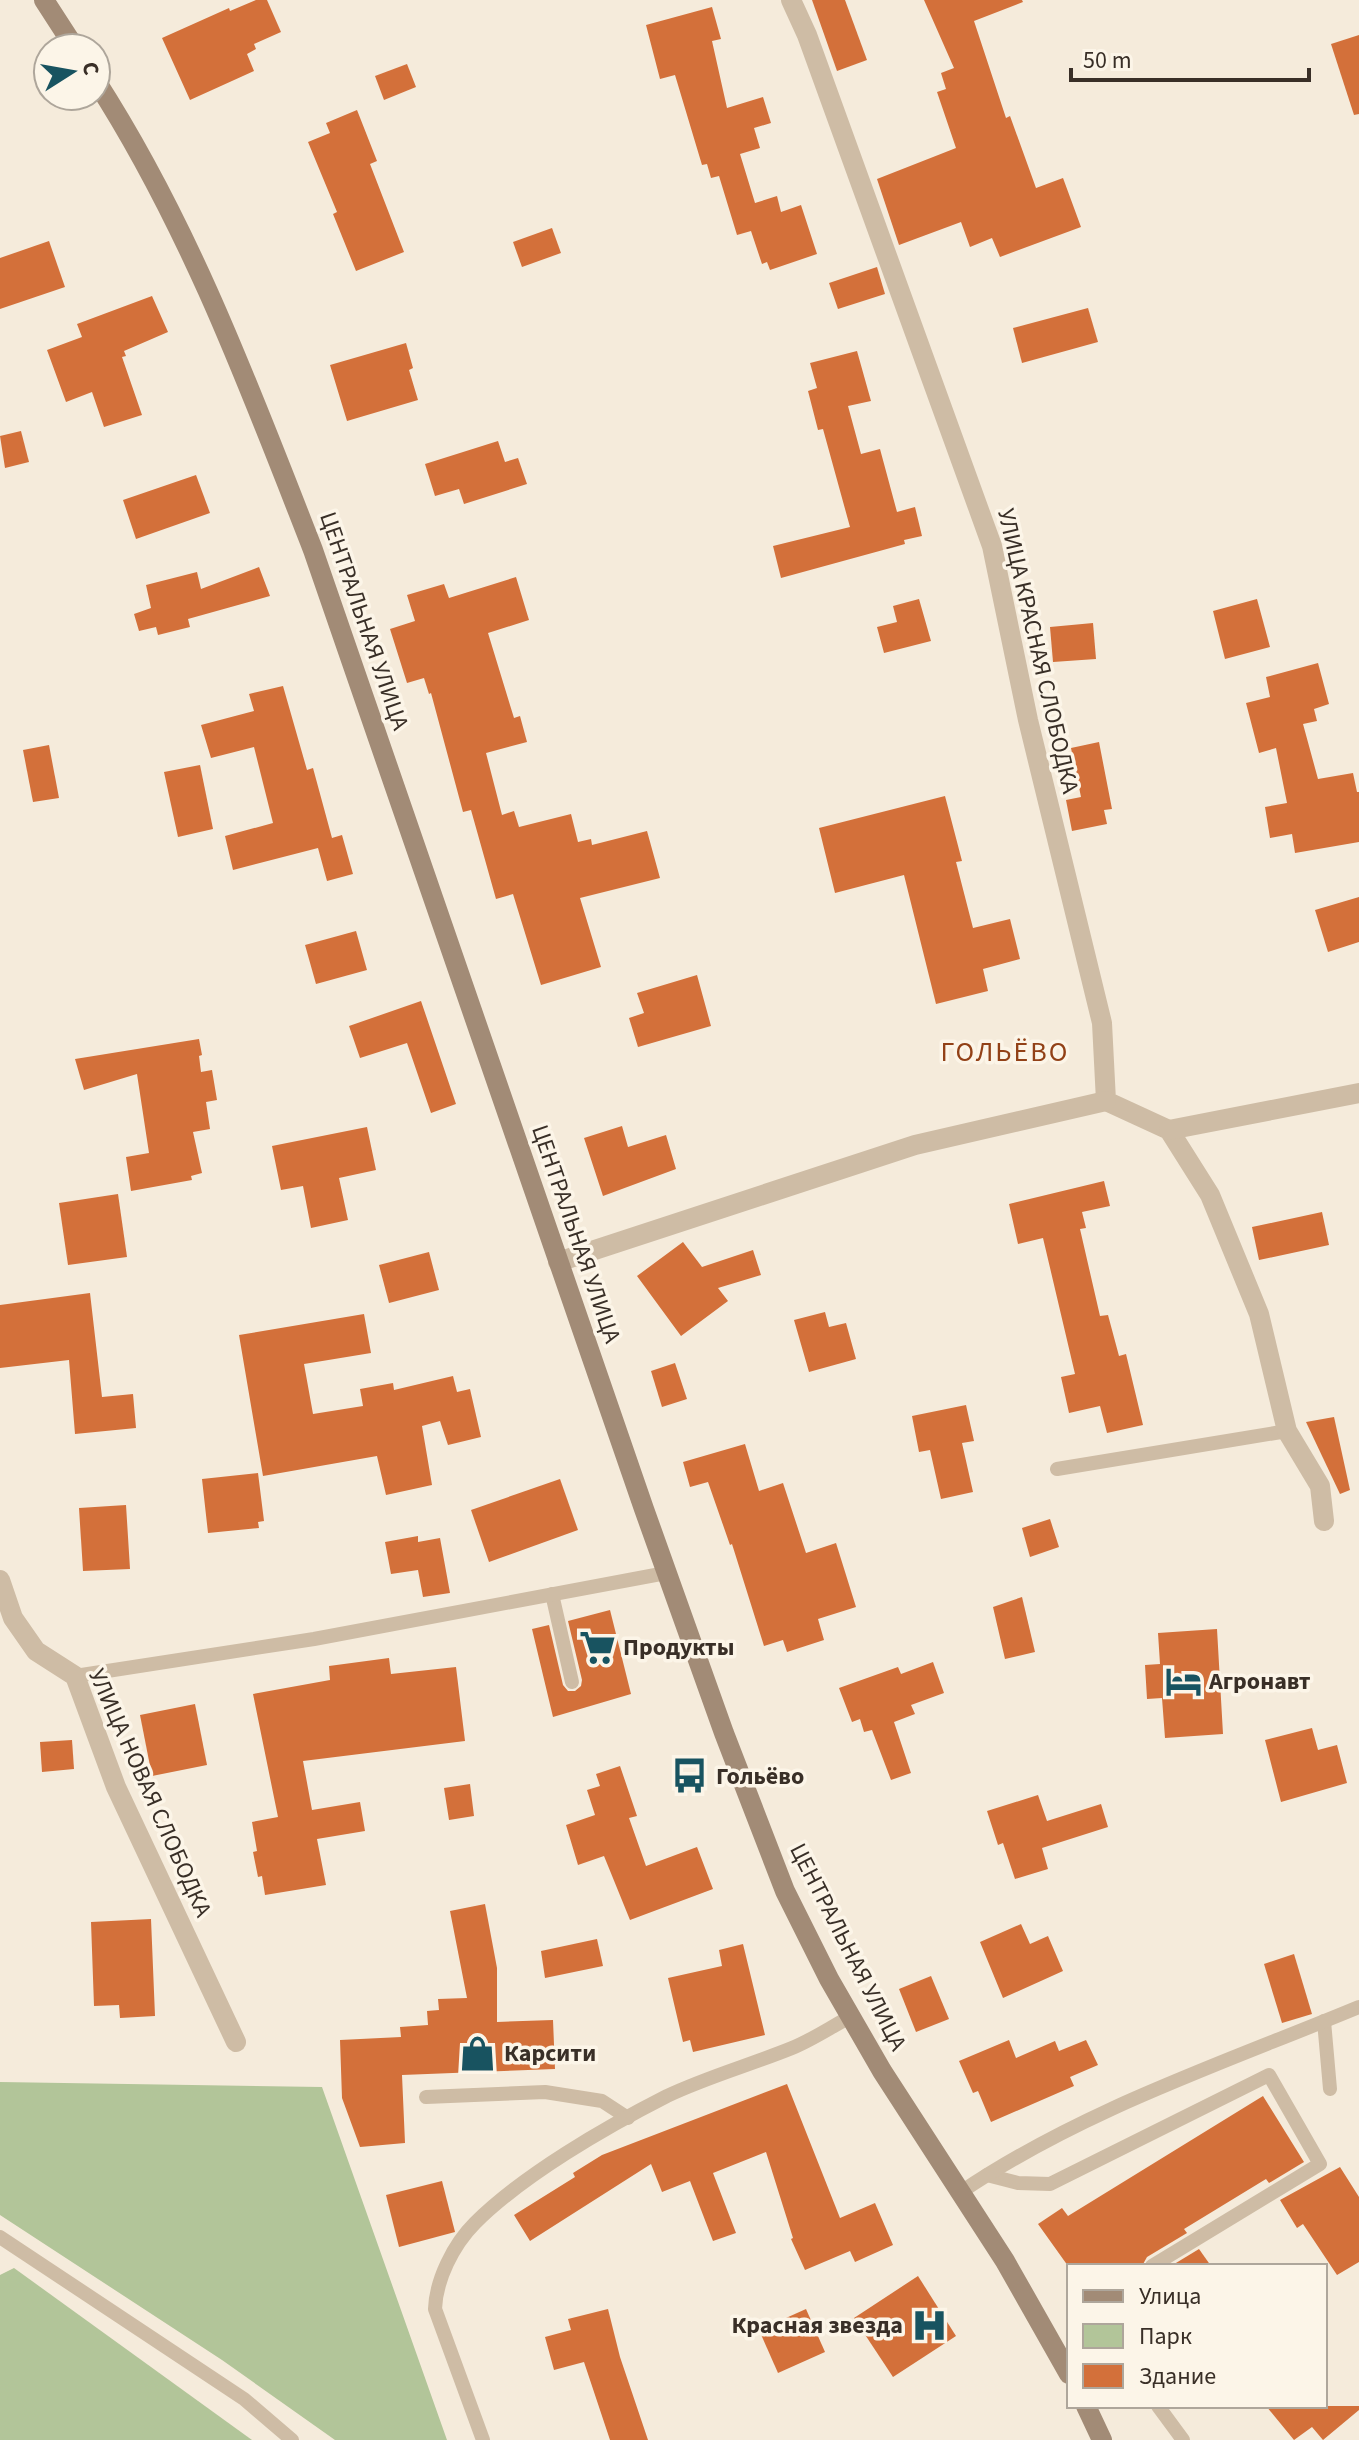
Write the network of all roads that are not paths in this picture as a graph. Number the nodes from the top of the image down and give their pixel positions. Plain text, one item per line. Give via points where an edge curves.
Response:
1 (44, 0) edge
2 (791, 0) edge
3 (65, 32) edge
4 (112, 106) edge
5 (1359, 1093) edge
6 (1106, 1101) junction
7 (1169, 1130) junction
8 (558, 1262) junction
9 (1287, 1431) junction
10 (1057, 1469) dead end
11 (1324, 1521) dead end
12 (666, 1573) junction
13 (0, 1580) edge
14 (552, 1594) junction
15 (6, 1618) edge
16 (75, 1676) junction
17 (572, 1682) dead end
18 (1359, 2007) edge
19 (850, 2017) junction
20 (1324, 2021) junction
21 (236, 2042) dead end
22 (1330, 2089) dead end
23 (426, 2097) dead end
24 (628, 2118) junction
25 (987, 2175) junction
26 (961, 2192) junction
27 (0, 2237) edge
28 (1155, 2264) edge
29 (1059, 2340) edge
30 (1067, 2367) edge
31 (1087, 2408) edge
32 (1159, 2408) edge
33 (292, 2440) edge
34 (483, 2440) edge
35 (1102, 2440) edge
36 (1183, 2440) edge

1 - 3 main road
2 - 6 street, УЛИЦА КРАСНАЯ СЛОБОДКА via 992,546 1028,720 1102,1023
4 - 8 main road, ЦЕНТРАЛЬНАЯ УЛИЦА via 171,210 253,395 313,550
5 - 7 street
6 - 7 street
6 - 8 street via 915,1145
7 - 9 street via 1210,1195 1259,1314
8 - 12 main road, ЦЕНТРАЛЬНАЯ УЛИЦА
9 - 10 lane
9 - 11 street via 1320,1486
12 - 14 lane
12 - 19 main road, ЦЕНТРАЛЬНАЯ УЛИЦА via 785,1891
13 - 15 street, УЛИЦА НОВАЯ СЛОБОДКА
14 - 16 lane via 314,1639
14 - 17 lane
15 - 16 street, УЛИЦА НОВАЯ СЛОБОДКА via 36,1651
16 - 21 street, УЛИЦА НОВАЯ СЛОБОДКА via 116,1787
18 - 20 lane
19 - 24 lane via 796,2047 669,2095
19 - 26 main road, ЦЕНТРАЛЬНАЯ УЛИЦА
20 - 22 lane
20 - 25 lane via 1099,2114
23 - 24 lane via 545,2092 602,2101
24 - 34 lane via 518,2187 473,2225 449,2261 436,2290 435,2309
25 - 26 lane
25 - 28 lane via 1050,2184 1269,2075 1320,2164
26 - 29 main road, ЦЕНТРАЛЬНАЯ УЛИЦА
27 - 33 lane via 244,2399
29 - 30 main road, ЦЕНТРАЛЬНАЯ УЛИЦА
31 - 35 main road
32 - 36 lane

